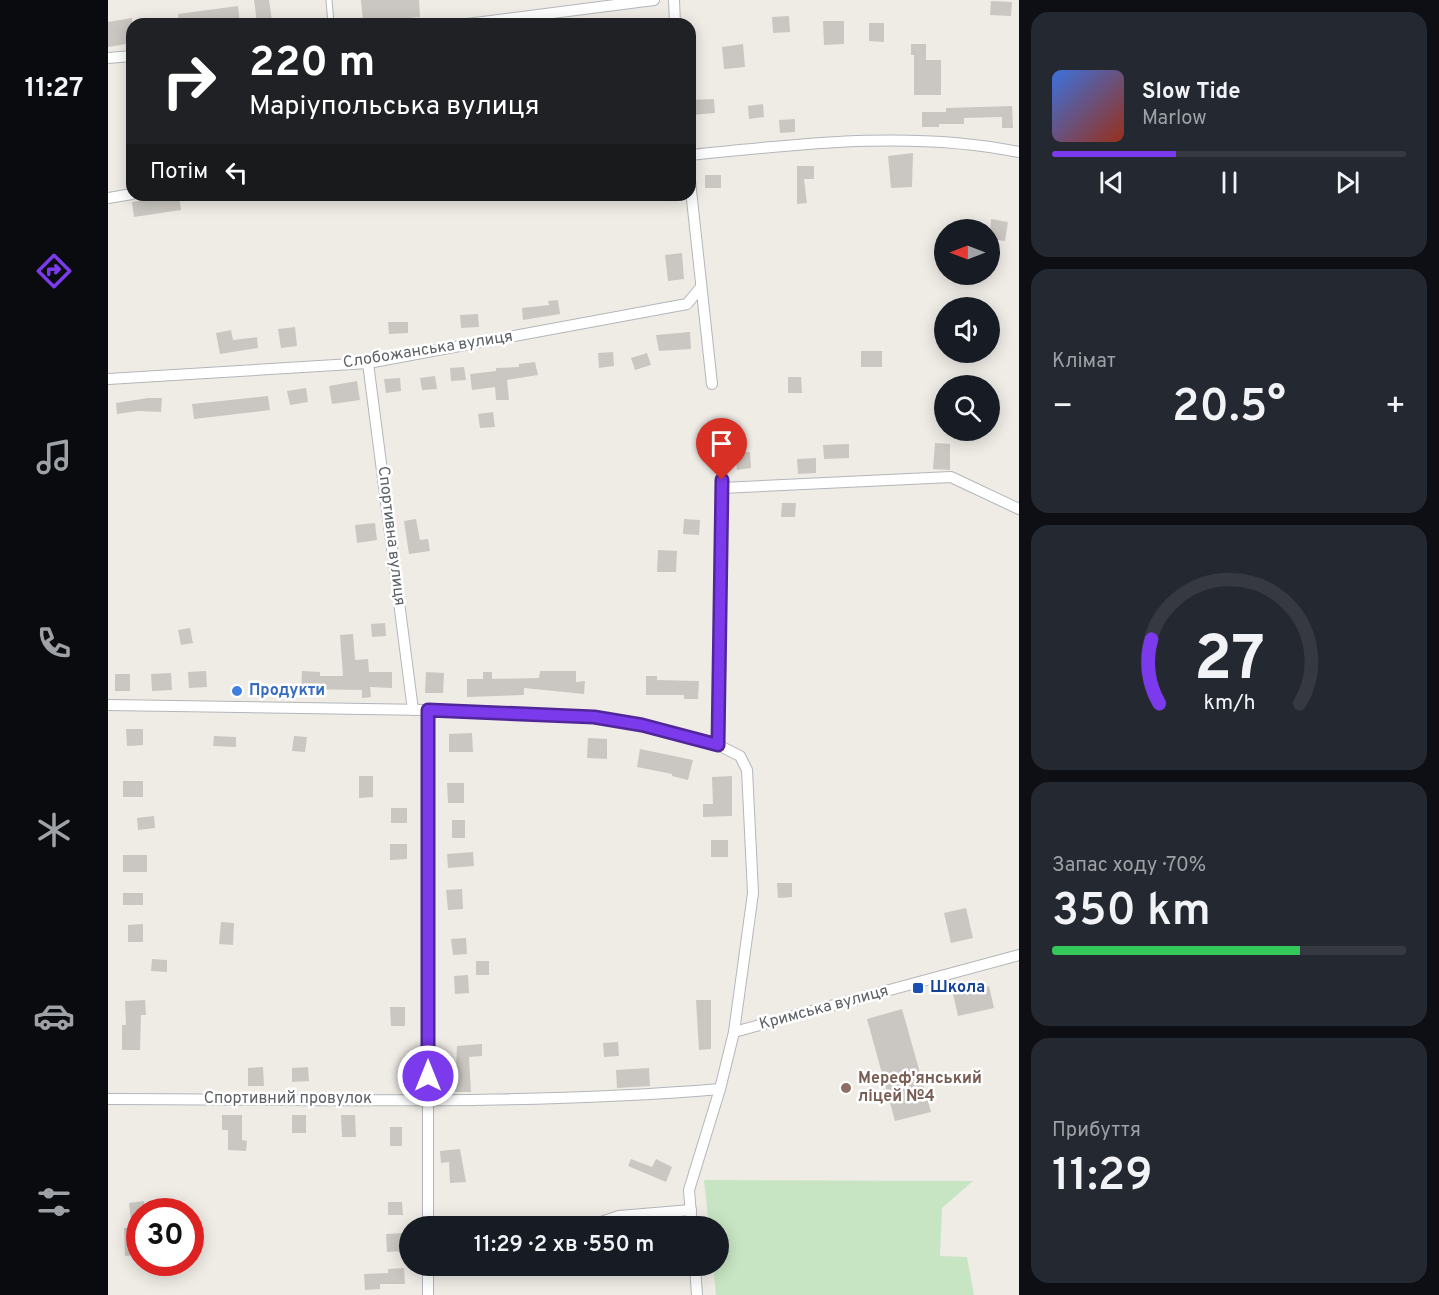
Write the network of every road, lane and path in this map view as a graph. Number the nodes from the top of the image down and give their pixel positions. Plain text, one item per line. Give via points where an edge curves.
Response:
1 (329, 0) edge
2 (654, 0) edge
3 (674, 0) edge
4 (331, 18) edge
5 (513, 18) edge
6 (675, 18) edge
7 (126, 56) edge
8 (108, 58) edge
9 (1019, 152) edge
10 (696, 154) edge
11 (126, 195) edge
12 (108, 198) edge
13 (692, 201) edge
14 (701, 287) junction
15 (368, 363) junction
16 (108, 379) edge
17 (712, 384) dead end
18 (1019, 509) edge
19 (108, 705) edge
20 (413, 710) junction
21 (428, 710) junction
22 (718, 745) junction
23 (1019, 955) edge
24 (734, 1032) junction
25 (720, 1089) junction
26 (108, 1099) edge
27 (428, 1099) junction
28 (691, 1210) junction
29 (428, 1216) edge
30 (619, 1216) edge
31 (691, 1216) edge
32 (428, 1276) edge
33 (696, 1276) edge
34 (428, 1295) edge
35 (697, 1295) edge

1 - 4 lane
2 - 5 street
3 - 6 street
7 - 8 street
9 - 10 street via 977,144 839,141
11 - 12 street
13 - 14 street
14 - 15 street, Слобожанська вулиця via 687,304
14 - 17 street
15 - 16 street, Слобожанська вулиця
15 - 20 street, Спортивна вулиця
18 - 22 street via 951,477 722,484
19 - 20 street
20 - 21 street
21 - 22 street via 594,717
21 - 27 street
22 - 24 street via 740,756 747,770 753,893
23 - 24 street, Кримська вулиця
24 - 25 street
25 - 27 street, Спортивний провулок via 644,1095
25 - 28 street via 689,1190
26 - 27 street, Спортивний провулок
27 - 29 street
28 - 30 street
28 - 31 street
32 - 34 street
33 - 35 street

